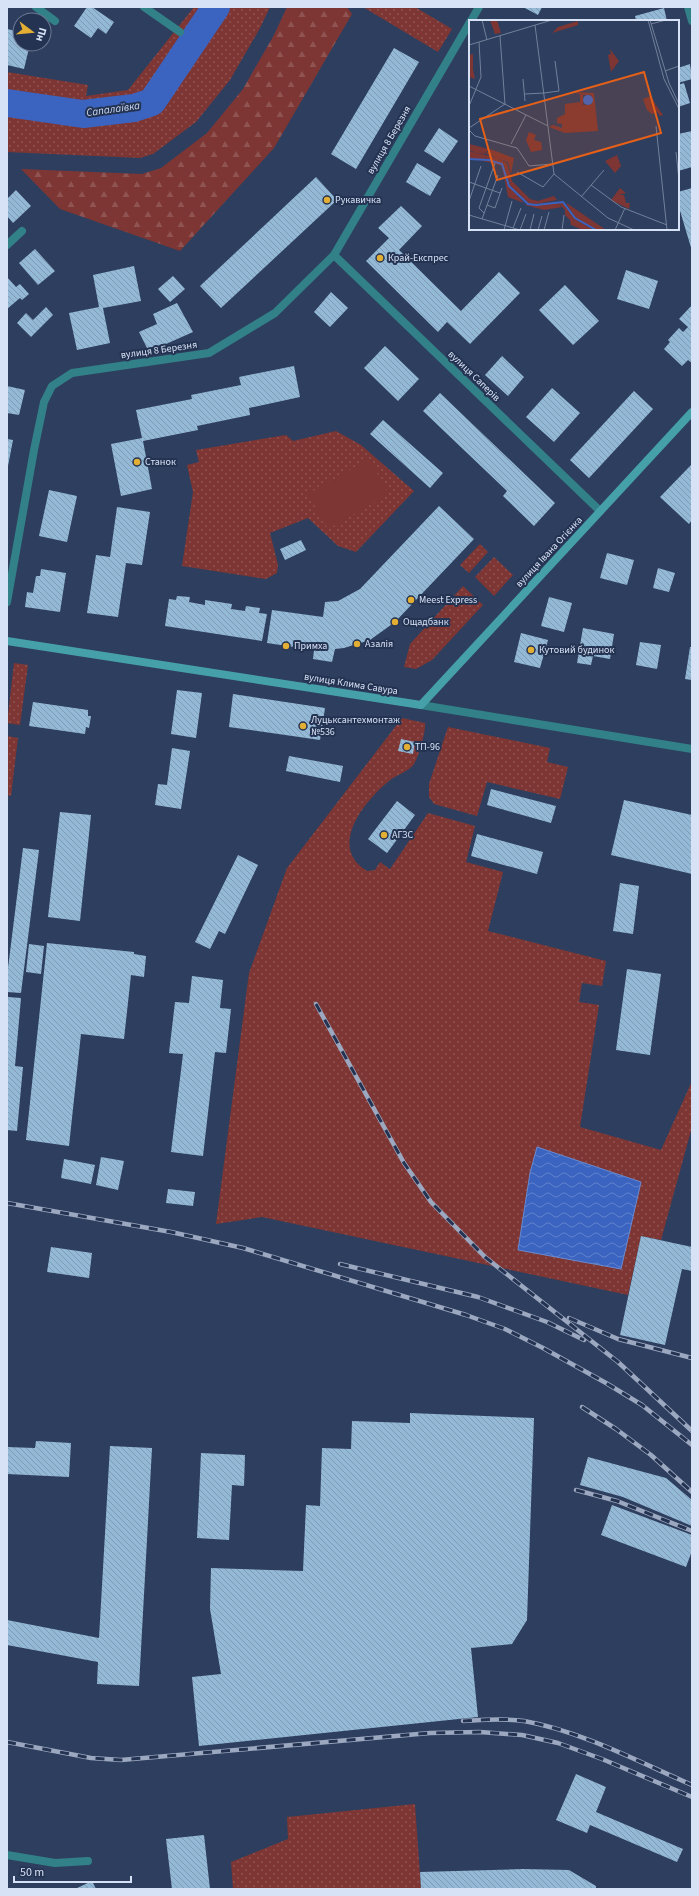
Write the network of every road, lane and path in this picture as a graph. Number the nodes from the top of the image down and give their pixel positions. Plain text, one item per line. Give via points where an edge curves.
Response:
1 (36, 7) edge
2 (144, 7) edge
3 (479, 7) edge
4 (688, 7) edge
5 (471, 20) edge
6 (55, 21) dead end
7 (692, 21) edge
8 (469, 24) edge
9 (180, 32) dead end
10 (22, 231) dead end
11 (7, 245) edge
12 (334, 255) junction
13 (692, 412) edge
14 (600, 511) junction
15 (7, 602) edge
16 (7, 641) edge
17 (420, 705) junction
18 (692, 749) edge
19 (7, 1855) edge
20 (88, 1861) dead end

1 - 6 street
2 - 9 street
3 - 5 street, вулиця 8 Березня
4 - 7 street
8 - 12 street, вулиця 8 Березня
10 - 11 street
12 - 14 street, вулиця Саперів
12 - 15 street, вулиця 8 Березня via 275,314 209,353 72,373 52,386 44,402
13 - 14 street, вулиця Івана Огієнка
14 - 17 street, вулиця Івана Огієнка
16 - 17 street, вулиця Клима Савура
17 - 18 street, вулиця Клима Савура
19 - 20 street via 55,1863

